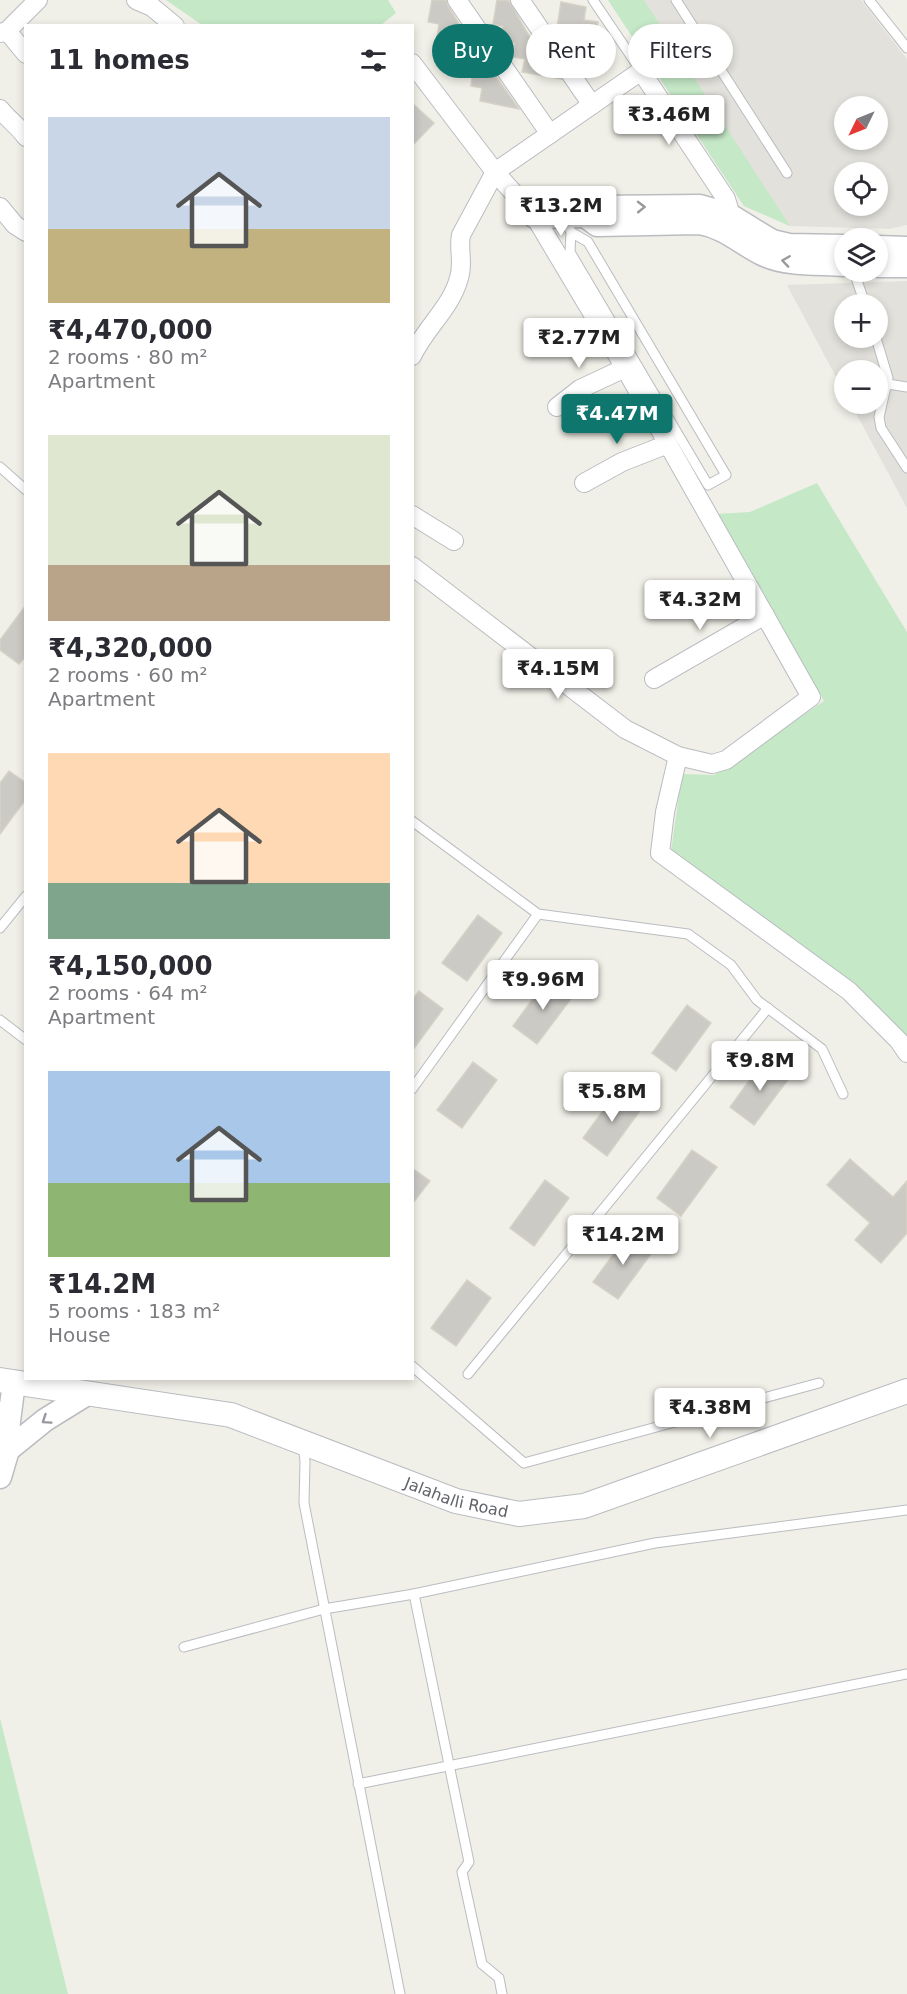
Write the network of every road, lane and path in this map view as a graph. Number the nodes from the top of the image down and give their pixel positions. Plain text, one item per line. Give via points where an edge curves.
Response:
1 (38, 0) edge
2 (136, 0) edge
3 (458, 0) edge
4 (520, 0) edge
5 (592, 0) edge
6 (676, 0) edge
7 (869, 0) edge
8 (173, 24) edge
9 (3, 32) edge
10 (907, 48) edge
11 (24, 52) edge
12 (628, 53) edge
13 (414, 66) edge
14 (630, 78) edge
15 (645, 78) edge
16 (591, 105) junction
17 (0, 109) edge
18 (24, 134) edge
19 (550, 134) junction
20 (495, 172) junction
21 (787, 173) dead end
22 (0, 207) edge
23 (535, 217) junction
24 (573, 221) junction
25 (726, 222) junction
26 (24, 231) edge
27 (834, 246) edge
28 (888, 247) edge
29 (907, 248) edge
30 (834, 264) edge
31 (888, 266) edge
32 (907, 266) edge
33 (414, 353) edge
34 (625, 368) junction
35 (888, 384) edge
36 (907, 387) edge
37 (557, 407) dead end
38 (880, 414) edge
39 (668, 444) junction
40 (0, 467) edge
41 (907, 468) edge
42 (584, 483) dead end
43 (24, 488) edge
44 (414, 516) edge
45 (454, 541) dead end
46 (414, 568) edge
47 (765, 615) junction
48 (654, 679) dead end
49 (678, 756) junction
50 (414, 822) edge
51 (24, 898) edge
52 (538, 914) junction
53 (0, 928) edge
54 (768, 1008) junction
55 (0, 1020) edge
56 (24, 1038) edge
57 (907, 1053) edge
58 (414, 1086) edge
59 (843, 1094) dead end
60 (414, 1368) edge
61 (468, 1374) dead end
62 (7, 1381) edge
63 (819, 1383) dead end
64 (907, 1390) edge
65 (87, 1394) junction
66 (5, 1431) edge
67 (302, 1442) junction
68 (0, 1477) edge
69 (907, 1510) edge
70 (414, 1594) junction
71 (324, 1609) junction
72 (184, 1647) dead end
73 (907, 1674) edge
74 (448, 1766) junction
75 (358, 1784) junction
76 (400, 1994) edge
77 (502, 1994) edge

1 - 9 street
2 - 8 street
3 - 19 street
4 - 16 street
5 - 12 lane
6 - 21 lane
7 - 10 lane
9 - 11 street
13 - 20 street
14 - 16 street
15 - 25 street via 726,199
16 - 19 street
17 - 18 street
19 - 20 street
20 - 23 street
20 - 33 street via 461,235 456,290
22 - 26 street
23 - 24 street
23 - 34 street
24 - 24 lane via 570,252 708,485 726,475
24 - 25 street via 597,225
25 - 27 street via 789,245
30 -> 25 street via 776,259 761,253
28 - 29 street
31 - 32 street
34 - 37 street via 580,389
34 - 39 street
35 - 36 lane
38 - 41 lane via 881,428
39 - 42 street via 622,462
39 - 47 street
40 - 43 lane
44 - 45 street
46 - 49 street via 625,729
47 - 48 street
47 - 49 street via 811,697 726,760 712,764
49 - 57 street via 660,853 849,991
50 - 52 lane
51 - 53 lane
52 - 54 lane via 688,934 731,965 757,1000
52 - 58 lane
54 - 59 lane via 822,1049
54 - 61 lane
55 - 56 lane
60 - 63 lane via 524,1463
62 - 65 main road, Jalahalli Road
62 - 66 street
64 - 67 main road, Jalahalli Road via 584,1506 519,1514 456,1501
65 -> 66 street via 45,1420
65 - 67 main road, Jalahalli Road via 231,1415
66 - 68 street
67 - 71 lane via 304,1503
69 - 70 lane via 655,1543
70 - 71 lane
70 - 74 lane
71 - 72 lane
71 - 75 lane
73 - 74 lane
74 - 75 lane
74 - 77 lane via 469,1862 462,1872 482,1964 499,1978
75 - 76 lane

